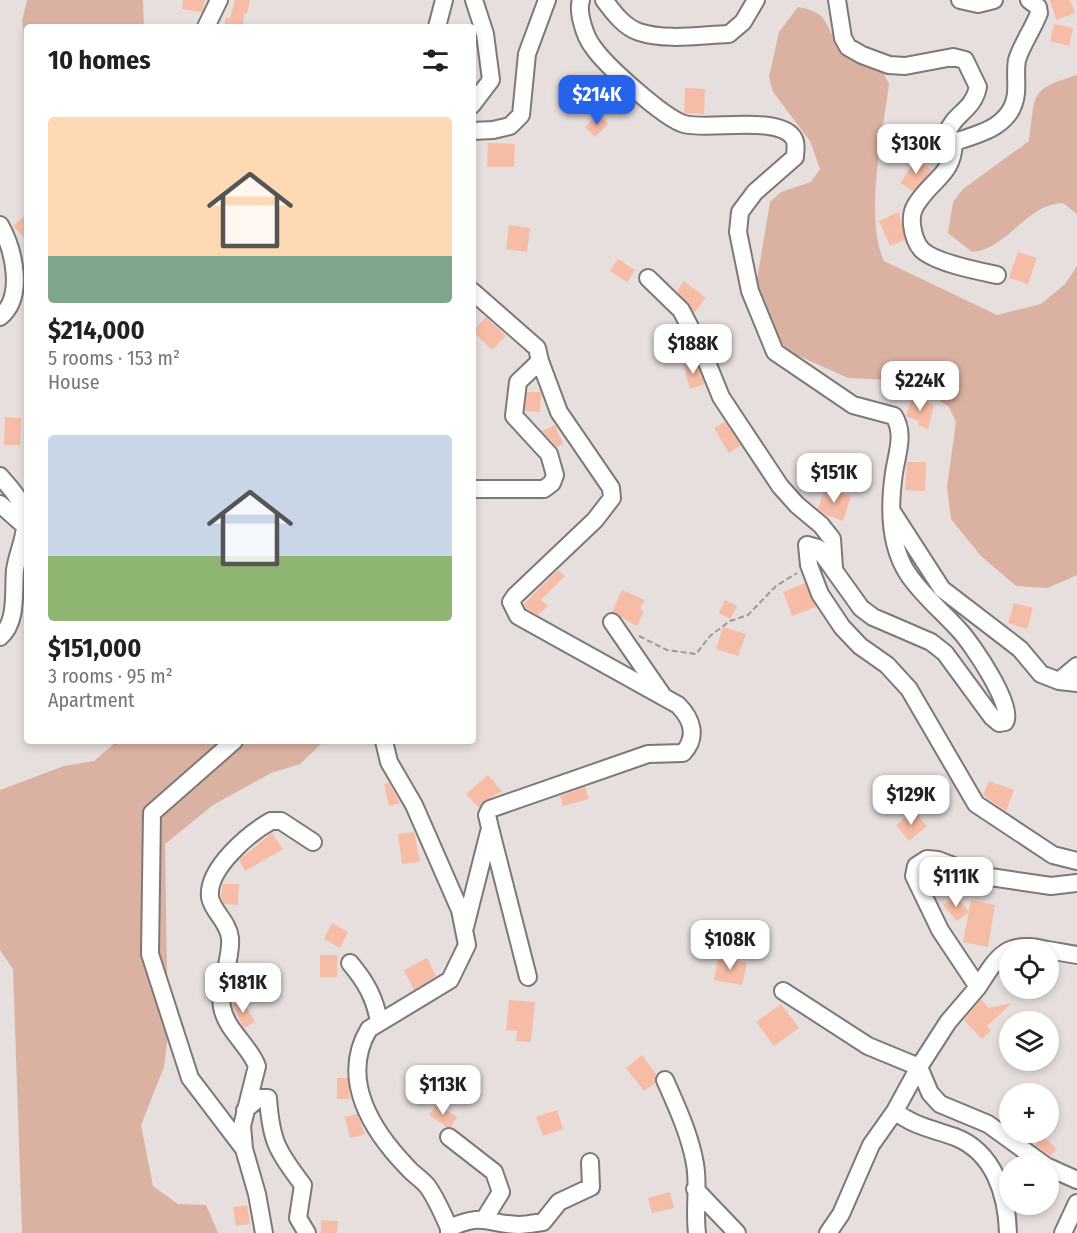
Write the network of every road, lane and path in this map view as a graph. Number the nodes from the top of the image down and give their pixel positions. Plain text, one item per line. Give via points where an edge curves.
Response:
1 (219, 0) edge
2 (444, 0) edge
3 (474, 0) edge
4 (547, 0) edge
5 (581, 0) edge
6 (604, 0) edge
7 (756, 0) edge
8 (837, 0) edge
9 (960, 0) edge
10 (994, 0) edge
11 (1029, 0) edge
12 (207, 24) edge
13 (437, 24) edge
14 (476, 100) edge
15 (476, 131) edge
16 (954, 142) junction
17 (0, 225) edge
18 (997, 275) dead end
19 (648, 278) dead end
20 (476, 295) edge
21 (0, 317) edge
22 (540, 361) junction
23 (0, 476) edge
24 (476, 489) edge
25 (0, 504) edge
26 (893, 513) junction
27 (24, 515) edge
28 (24, 525) edge
29 (24, 535) edge
30 (809, 565) junction
31 (834, 569) junction
32 (612, 622) dead end
33 (638, 636) dead end
34 (0, 637) edge
35 (1077, 666) edge
36 (1059, 681) junction
37 (1077, 683) edge
38 (665, 700) junction
39 (231, 744) edge
40 (385, 744) edge
41 (490, 828) junction
42 (313, 843) dead end
43 (1077, 861) edge
44 (1077, 883) edge
45 (465, 927) junction
46 (1059, 952) edge
47 (1077, 955) edge
48 (999, 958) edge
49 (350, 963) dead end
50 (528, 976) dead end
51 (978, 987) junction
52 (783, 991) dead end
53 (379, 1022) junction
54 (919, 1067) junction
55 (665, 1080) dead end
56 (245, 1111) junction
57 (895, 1111) junction
58 (449, 1137) dead end
59 (244, 1149) junction
60 (1032, 1155) edge
61 (590, 1162) dead end
62 (1059, 1172) edge
63 (1077, 1180) edge
64 (695, 1189) junction
65 (1077, 1203) edge
66 (485, 1218) junction
67 (449, 1231) edge
68 (264, 1233) edge
69 (308, 1233) edge
70 (697, 1233) edge
71 (737, 1233) edge
72 (828, 1233) edge
73 (1008, 1233) edge
74 (1063, 1233) edge

1 - 12 street
2 - 13 street
3 - 14 street via 485,34 491,80
4 - 15 street via 527,54 521,115 510,126
5 - 26 street via 578,8 592,46 612,69 681,123 697,127 769,125 796,142 795,157 755,192 740,212 738,232 747,281 775,352 853,405 894,416 899,424 900,445
6 - 7 street via 618,18 637,32 659,35 729,34 744,22
8 - 16 street via 843,38 848,47 862,55 904,66 953,57 965,60 978,87 975,101 950,125 947,133
9 - 10 street via 978,4
11 - 16 street via 1039,13 1017,61 1017,95 1011,109 1002,122 988,131
16 - 18 street via 954,157 945,174 920,198 911,213 913,234 922,250 961,268
17 - 21 street via 10,247 14,285 10,307
19 - 31 street via 681,310 721,397 780,486 831,539
20 - 22 street via 537,348
22 - 24 street via 518,382 514,416 549,454 555,475 552,483 544,489
22 - 38 street via 558,412 611,488 612,498 595,520 514,596 513,610
23 - 27 street via 17,497
25 - 28 street
26 - 31 street via 898,558 921,594 974,648 1003,701 1007,711 1005,722 999,723 992,717 945,653 931,642 873,617 855,600
26 - 36 street via 942,589 1020,649 1041,674
29 - 34 street via 15,569 10,621
30 - 31 street via 806,550 812,544
30 - 33 path via 776,586 748,615 729,621 716,631 696,654 667,650
30 - 43 street via 820,594 842,627 909,689 976,804 1053,855
32 - 38 street
35 - 36 street
36 - 37 street
38 - 41 street via 678,705 692,727 690,746 683,753 648,754 490,809
39 - 59 street via 152,813 150,954 190,1078
40 - 45 street via 389,762 414,805
41 - 45 street
41 - 50 street
42 - 56 street via 281,821 271,821 232,852 211,882 210,898 230,940 222,1007 229,1025 257,1066
44 - 51 street via 1052,886 977,875 938,860 916,866 914,876 940,930
45 - 53 street via 467,945 450,980
46 - 47 street
48 - 51 street
49 - 53 street via 376,1002
51 - 54 street via 948,1022
52 - 54 street via 868,1046
53 - 67 street via 361,1041 357,1059 357,1080 366,1113 407,1168 427,1186
54 - 57 street
54 - 60 street via 930,1093 940,1104 988,1124
55 - 64 street via 690,1143
56 - 59 street
56 - 69 street via 259,1098 268,1098 271,1132 280,1155 303,1185 298,1218
57 - 72 street via 871,1145 841,1214
57 - 73 street via 907,1121 957,1138 978,1151 1003,1189
58 - 66 street via 494,1172 501,1192
59 - 68 street
61 - 66 street via 591,1187 559,1202 543,1222 519,1225
62 - 63 street
64 - 70 street
64 - 71 street
65 - 74 street
66 - 67 street via 466,1221

